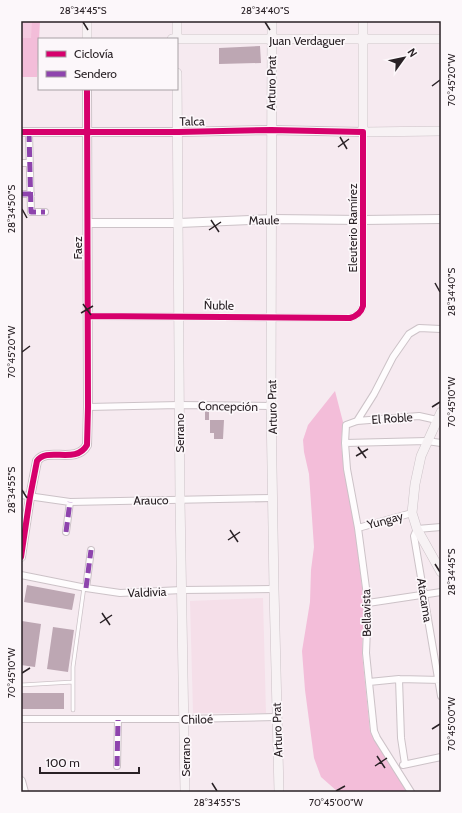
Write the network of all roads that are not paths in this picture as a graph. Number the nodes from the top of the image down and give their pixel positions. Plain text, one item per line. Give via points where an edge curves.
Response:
1 (87, 21) edge
2 (177, 21) edge
3 (272, 21) edge
4 (363, 21) edge
5 (87, 38) edge
6 (177, 38) edge
7 (178, 39) edge
8 (363, 39) junction
9 (441, 39) edge
10 (272, 40) junction
11 (87, 90) edge
12 (177, 90) edge
13 (271, 130) junction
14 (441, 131) edge
15 (25, 132) edge
16 (87, 132) junction
17 (178, 132) junction
18 (363, 132) junction
19 (21, 163) edge
20 (30, 163) junction
21 (21, 194) edge
22 (31, 194) junction
23 (45, 212) dead end
24 (441, 219) edge
25 (272, 220) junction
26 (362, 220) junction
27 (88, 223) junction
28 (179, 223) junction
29 (88, 316) junction
30 (179, 316) junction
31 (271, 317) junction
32 (350, 318) joint
33 (441, 329) edge
34 (179, 406) junction
35 (272, 406) junction
36 (88, 407) junction
37 (439, 416) edge
38 (357, 421) junction
39 (346, 425) joint
40 (427, 441) junction
41 (345, 443) junction
42 (441, 443) edge
43 (21, 496) edge
44 (30, 497) junction
45 (273, 498) junction
46 (180, 500) junction
47 (70, 502) junction
48 (412, 513) junction
49 (441, 527) edge
50 (358, 528) junction
51 (417, 529) junction
52 (66, 532) dead end
53 (91, 550) dead end
54 (21, 557) edge
55 (441, 572) edge
56 (21, 575) edge
57 (85, 588) junction
58 (274, 589) junction
59 (182, 590) junction
60 (441, 592) edge
61 (424, 594) junction
62 (368, 603) junction
63 (399, 679) junction
64 (440, 680) edge
65 (73, 682) junction
66 (369, 682) junction
67 (21, 685) edge
68 (441, 696) edge
69 (73, 710) dead end
70 (276, 717) junction
71 (185, 719) junction
72 (21, 720) edge
73 (118, 720) junction
74 (441, 758) edge
75 (405, 764) junction
76 (117, 766) dead end
77 (396, 768) junction
78 (21, 781) edge
79 (24, 792) edge
80 (186, 792) edge
81 (279, 792) edge
82 (411, 792) edge

1 - 5 main road
2 - 6 main road
3 - 10 main road, Arturo Prat
4 - 8 main road, Eleuterio Ramírez
7 - 10 main road, Juan Verdaguer
8 - 9 main road, Juan Verdaguer
8 - 10 main road, Juan Verdaguer
8 - 18 main road, Eleuterio Ramírez
10 - 13 main road, Arturo Prat
11 - 16 street, Faez
12 - 17 main road, Serrano
13 - 17 street, Talca
13 - 18 street, Talca
13 - 25 main road, Arturo Prat
14 - 18 main road, Talca
15 - 16 street, Talca
15 - 20 street
16 - 17 street, Talca
16 - 27 street, Faez
17 - 28 main road, Serrano
18 - 26 street, Eleuterio Ramírez
19 - 20 street
20 - 22 street
21 - 22 street
22 - 23 street via 31,212
24 - 26 street, Maule
25 - 26 street, Maule
25 - 28 street, Maule
25 - 31 main road, Arturo Prat
26 - 32 street, Eleuterio Ramírez via 362,306 361,312
27 - 28 street, Maule
27 - 29 street, Faez
28 - 30 main road, Serrano
29 - 30 street, Ñuble
29 - 36 street, Faez
30 - 31 street, Ñuble
30 - 34 main road, Serrano
31 - 32 street, Ñuble
31 - 35 main road, Arturo Prat
33 - 38 street via 419,328 409,334
34 - 35 street, Concepción
34 - 36 street, Concepción
34 - 46 main road, Serrano
35 - 45 main road, Arturo Prat
36 - 44 street, Faez via 87,445 84,450 73,455 39,458 35,466
37 - 38 street, El Roble
37 - 40 main road
38 - 39 street, El Roble
39 - 41 street, Bellavista
40 - 41 street
40 - 42 street
40 - 48 main road via 415,484
41 - 50 street, Bellavista
43 - 44 street, Arauco
44 - 47 street, Arauco
44 - 54 street
45 - 46 street, Arauco
45 - 58 main road, Arturo Prat
46 - 47 street, Arauco
46 - 59 main road, Serrano
47 - 52 street
48 - 50 street, Yungay
48 - 51 main road
49 - 51 street
50 - 62 street, Bellavista
51 - 55 main road
51 - 61 street, Atacama via 414,536
53 - 57 street
56 - 57 street, Valdivia
57 - 59 street, Valdivia via 120,593
57 - 65 lane
58 - 59 street, Valdivia
58 - 70 main road, Arturo Prat
59 - 71 main road, Serrano
60 - 61 street
61 - 62 street
61 - 64 street, Atacama
62 - 66 street, Bellavista via 366,653
63 - 64 street
63 - 66 street
63 - 75 street via 401,738
64 - 68 street, Atacama
65 - 67 lane
65 - 69 lane
66 - 77 street, Bellavista via 374,731
70 - 71 street, Chiloé
70 - 81 main road, Arturo Prat
71 - 73 street, Chiloé
71 - 80 main road, Serrano
72 - 73 street, Chiloé
73 - 76 street
74 - 75 street
75 - 77 street
77 - 82 street, Bellavista
78 - 79 street

